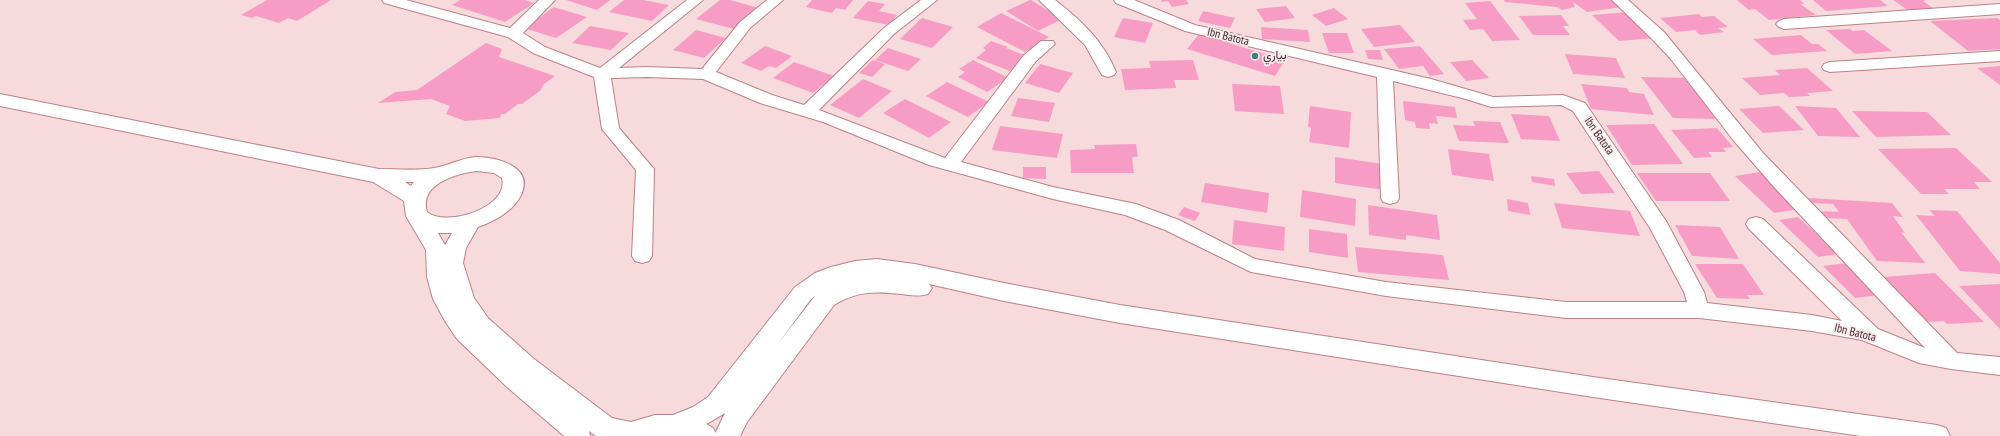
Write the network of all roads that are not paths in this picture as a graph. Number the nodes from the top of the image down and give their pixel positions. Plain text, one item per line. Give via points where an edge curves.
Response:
1 (389, 0) edge
2 (548, 0) edge
3 (696, 0) edge
4 (776, 0) edge
5 (930, 0) edge
6 (1046, 0) edge
7 (1121, 0) edge
8 (1619, 0) edge
9 (2000, 9) edge
10 (1784, 24) dead end
11 (513, 34) junction
12 (1046, 44) dead end
13 (2000, 56) edge
14 (1830, 68) dead end
15 (1108, 72) dead end
16 (602, 74) junction
17 (706, 74) junction
18 (1385, 74) junction
19 (0, 100) edge
20 (807, 112) junction
21 (949, 165) junction
22 (439, 175) junction
23 (379, 176) junction
24 (1390, 198) dead end
25 (416, 207) junction
26 (469, 224) junction
27 (1756, 224) dead end
28 (642, 256) dead end
29 (1045, 301) junction
30 (1699, 310) junction
31 (792, 326) junction
32 (1871, 336) junction
33 (1951, 362) junction
34 (2000, 366) edge
35 (677, 425) junction
36 (628, 434) edge
37 (577, 436) edge
38 (704, 436) edge
39 (727, 436) edge
40 (1937, 436) edge

1 - 11 street
2 - 11 street
3 - 16 street
4 - 17 street via 745,25
5 - 20 street via 889,31
6 - 15 street via 1075,24 1104,60
7 - 18 street, Ibn Batota via 1190,28
8 - 33 street via 1688,68 1756,156
9 - 10 street
11 - 16 street via 539,50
12 - 21 street via 1030,58
13 - 14 street
16 - 17 street
16 - 28 street via 611,129 645,169
17 - 20 street via 766,99
18 - 24 street
18 - 30 street, Ibn Batota via 1452,89 1491,102 1563,100 1579,107 1659,226 1694,292
19 - 23 main road
20 - 21 street via 829,118
21 - 30 street via 1053,193 1129,208 1172,225 1251,264 1386,289 1566,310
22 - 23 main road
22 - 25 main road via 422,188
22 - 26 main road via 460,166 476,164 502,167 510,173 514,181 508,201 498,210
23 - 25 main road
25 - 26 main road via 426,222 438,226
25 - 37 main road via 436,250 439,278 445,299 454,315 466,332 516,380 575,430
26 - 36 main road via 456,248 452,263 463,301 479,324 525,366 605,428
27 - 32 street
29 - 31 main road via 863,283 848,286 832,294
29 - 31 main road via 900,270 864,268 846,270 829,276 810,288
29 - 40 main road via 1592,387
30 - 32 street, Ibn Batota via 1812,323
31 - 35 main road via 717,404 702,415
31 - 39 main road via 736,416
32 - 33 street, Ibn Batota via 1919,355
33 - 34 street, Ibn Batota
35 - 36 main road via 654,426
35 - 38 main road

